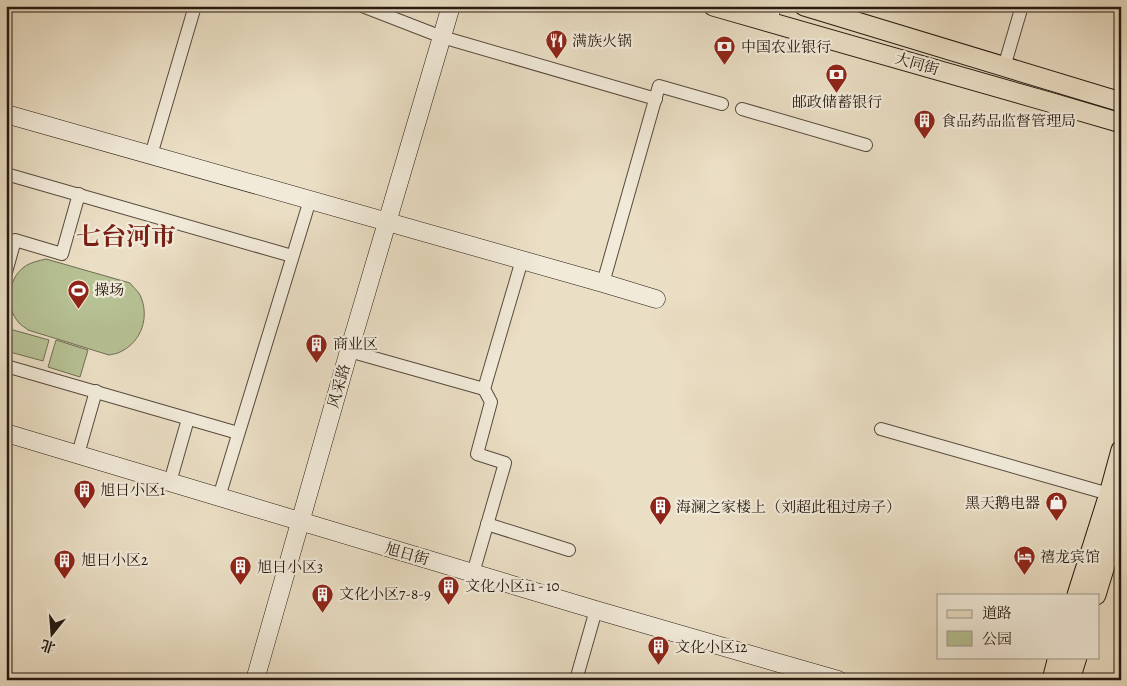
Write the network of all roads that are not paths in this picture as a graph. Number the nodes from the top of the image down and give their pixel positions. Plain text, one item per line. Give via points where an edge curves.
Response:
1 (196, 6) edge
2 (362, 6) edge
3 (451, 6) edge
4 (714, 6) edge
5 (804, 6) edge
6 (1022, 6) edge
7 (770, 14) edge
8 (442, 37) junction
9 (1004, 67) junction
10 (656, 99) junction
11 (1121, 102) edge
12 (722, 104) dead end
13 (742, 109) dead end
14 (6, 114) edge
15 (1121, 123) edge
16 (866, 145) dead end
17 (151, 155) junction
18 (6, 174) edge
19 (78, 194) junction
20 (310, 200) junction
21 (388, 222) junction
22 (292, 256) junction
23 (522, 260) junction
24 (7, 267) edge
25 (603, 283) junction
26 (656, 299) dead end
27 (349, 351) junction
28 (6, 366) edge
29 (484, 389) junction
30 (96, 392) junction
31 (188, 418) junction
32 (881, 429) dead end
33 (6, 433) edge
34 (238, 433) junction
35 (1121, 450) edge
36 (78, 454) junction
37 (170, 482) junction
38 (1109, 494) junction
39 (219, 496) junction
40 (1121, 513) edge
41 (300, 522) junction
42 (487, 524) junction
43 (568, 550) dead end
44 (474, 573) junction
45 (1077, 594) edge
46 (1096, 594) edge
47 (596, 610) junction
48 (1058, 658) edge
49 (1077, 658) edge
50 (255, 680) edge
51 (576, 680) edge
52 (838, 680) edge
53 (1052, 680) edge
54 (1070, 680) edge

1 - 17 street
2 - 8 street
3 - 8 main road, 风采路
4 - 7 main road, 大同街
5 - 9 main road, 大同街
6 - 9 street
7 - 15 main road, 大同街
8 - 10 street
8 - 21 main road, 风采路
9 - 11 main road, 大同街
10 - 12 street via 659,86
10 - 25 street
13 - 16 street
14 - 17 main road
17 - 20 main road
18 - 19 street
19 - 22 street
19 - 24 street via 62,254 15,240
20 - 21 main road
20 - 22 street
21 - 23 main road
21 - 27 main road, 风采路
22 - 34 street
23 - 25 main road
23 - 29 street
25 - 26 main road
27 - 29 street
27 - 41 main road, 风采路
28 - 30 street
29 - 42 street via 491,402 477,454 505,463
30 - 31 street
30 - 36 street
31 - 34 street
31 - 37 street
32 - 38 street
33 - 36 main road, 旭日街
34 - 39 street
35 - 38 main road
36 - 37 main road, 旭日街
37 - 39 main road, 旭日街
38 - 45 main road
39 - 41 main road, 旭日街
40 - 46 main road
41 - 44 main road, 旭日街
41 - 50 main road, 风采路
42 - 43 street
42 - 44 street
44 - 47 main road, 旭日街
47 - 51 street
47 - 52 main road, 旭日街
48 - 53 main road
49 - 54 main road

